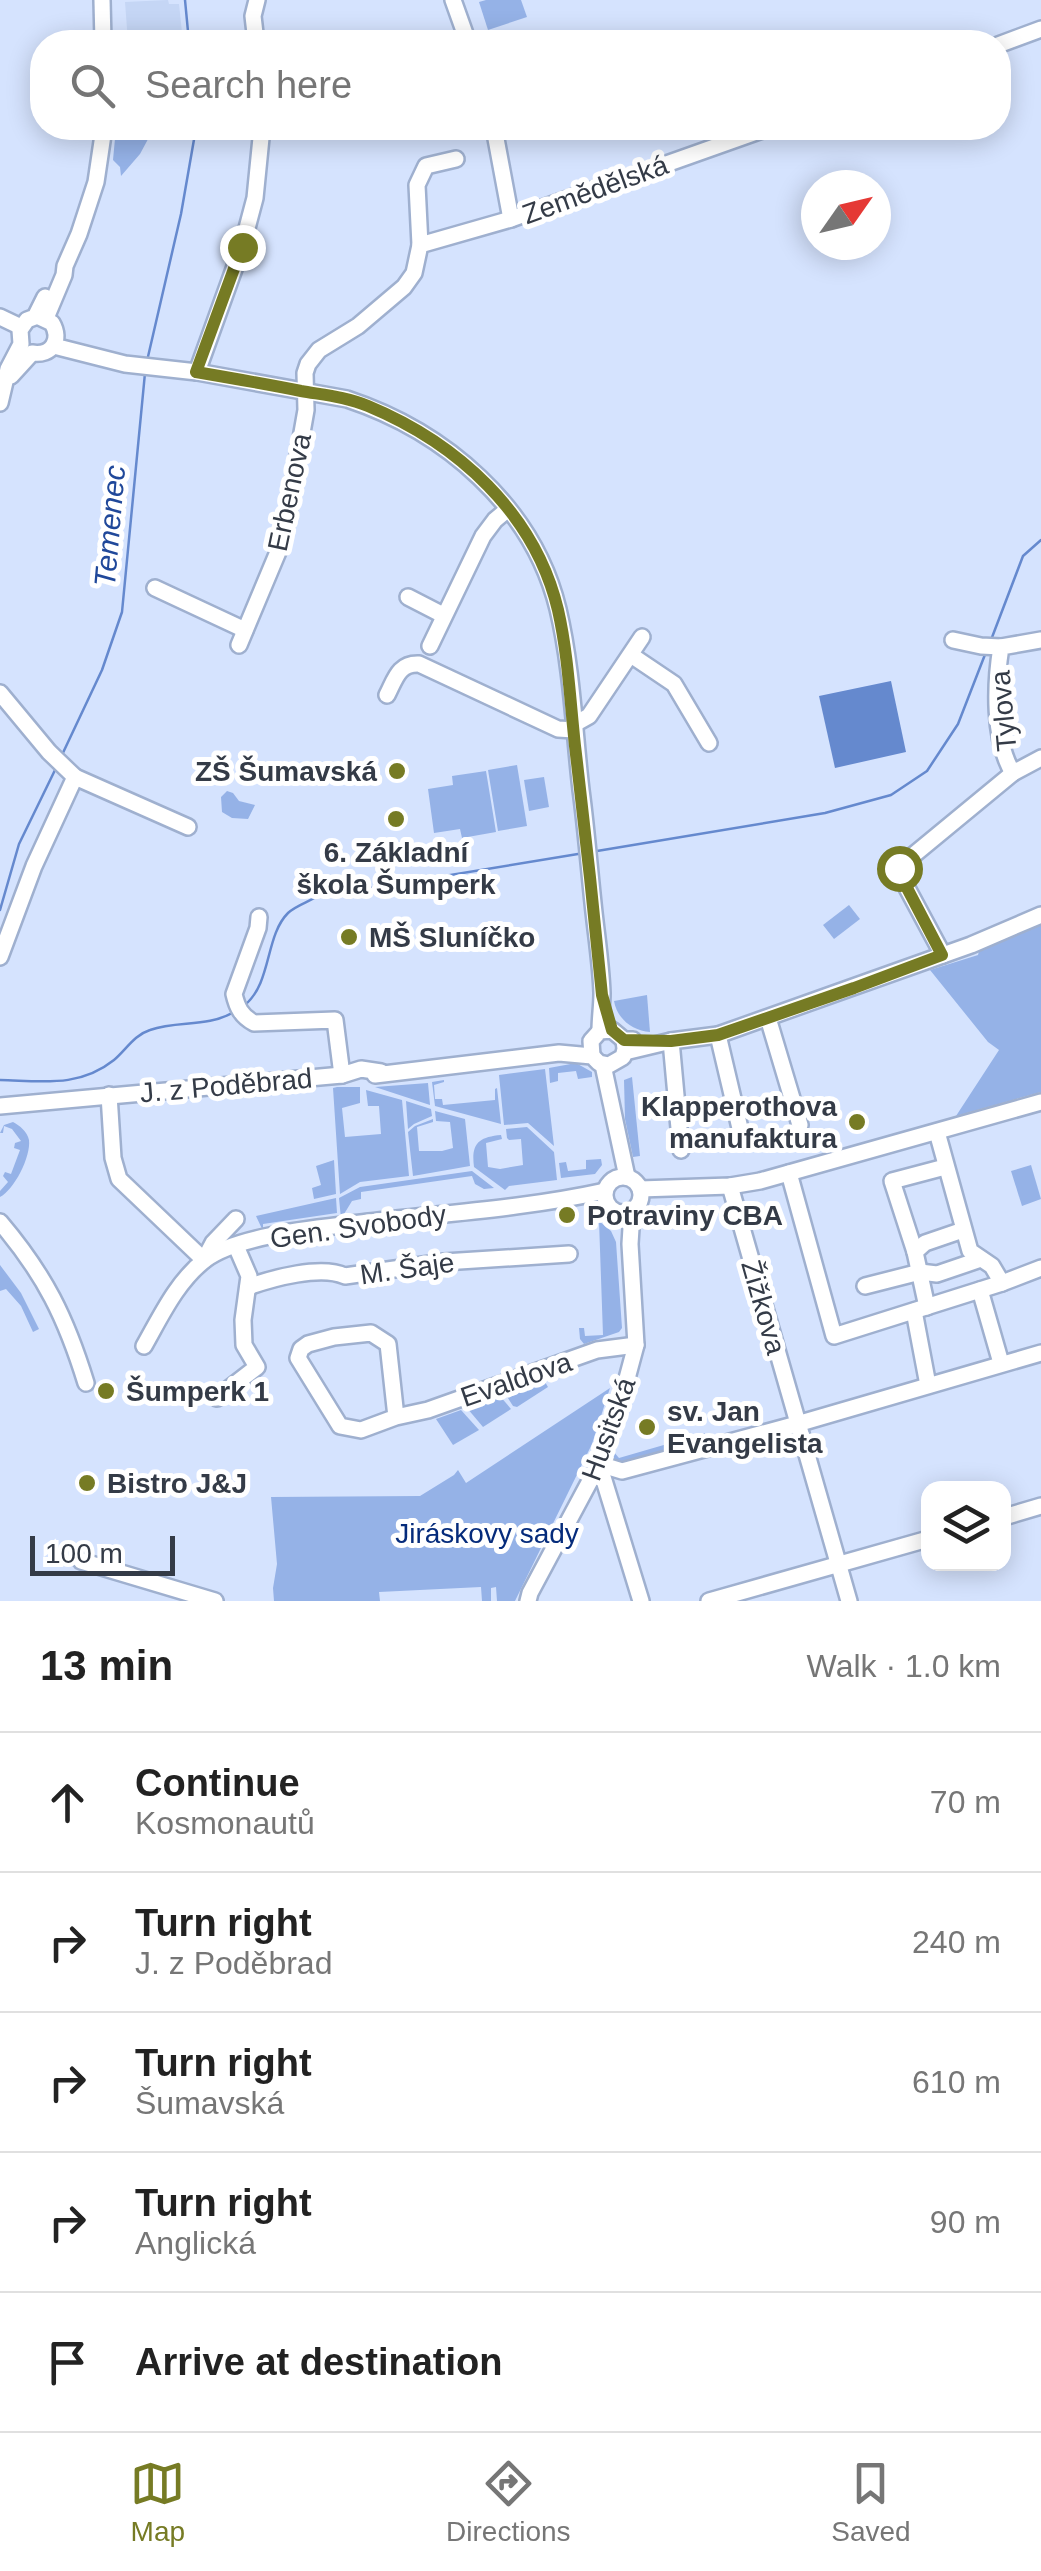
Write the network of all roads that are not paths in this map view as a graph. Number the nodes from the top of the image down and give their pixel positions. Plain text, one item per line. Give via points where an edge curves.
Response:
1 (102, 0) edge
2 (257, 0) edge
3 (453, 0) edge
4 (1041, 29) edge
5 (103, 30) edge
6 (255, 30) edge
7 (464, 30) edge
8 (1011, 40) edge
9 (102, 140) edge
10 (261, 140) edge
11 (496, 140) edge
12 (734, 140) edge
13 (456, 159) dead end
14 (511, 219) junction
15 (420, 246) junction
16 (0, 317) edge
17 (40, 317) junction
18 (55, 339) junction
19 (24, 341) junction
20 (196, 372) junction
21 (306, 392) junction
22 (0, 403) edge
23 (508, 509) junction
24 (156, 588) dead end
25 (408, 598) dead end
26 (443, 615) junction
27 (642, 638) dead end
28 (954, 640) dead end
29 (1041, 640) edge
30 (430, 646) dead end
31 (992, 647) junction
32 (631, 654) junction
33 (0, 693) edge
34 (387, 696) dead end
35 (574, 728) junction
36 (709, 744) dead end
37 (1041, 758) edge
38 (1013, 774) junction
39 (75, 777) junction
40 (188, 827) dead end
41 (1041, 915) edge
42 (260, 918) dead end
43 (942, 955) junction
44 (0, 957) edge
45 (768, 1018) junction
46 (718, 1035) junction
47 (671, 1041) junction
48 (608, 1047) junction
49 (342, 1075) junction
50 (109, 1096) junction
51 (1041, 1102) edge
52 (0, 1106) edge
53 (800, 1125) dead end
54 (938, 1132) junction
55 (743, 1140) dead end
56 (681, 1150) dead end
57 (946, 1167) junction
58 (789, 1173) junction
59 (730, 1186) junction
60 (614, 1188) junction
61 (634, 1203) junction
62 (236, 1219) dead end
63 (0, 1222) edge
64 (963, 1230) junction
65 (236, 1246) junction
66 (916, 1252) junction
67 (569, 1254) dead end
68 (981, 1259) junction
69 (204, 1260) junction
70 (1041, 1268) edge
71 (920, 1272) junction
72 (1002, 1284) junction
73 (865, 1286) dead end
74 (248, 1287) junction
75 (980, 1290) junction
76 (920, 1309) junction
77 (636, 1345) junction
78 (144, 1346) dead end
79 (1041, 1353) edge
80 (1001, 1363) junction
81 (86, 1383) dead end
82 (928, 1384) junction
83 (216, 1398) dead end
84 (396, 1417) junction
85 (797, 1424) junction
86 (599, 1464) junction
87 (1041, 1506) edge
88 (1011, 1515) edge
89 (921, 1541) edge
90 (81, 1561) dead end
91 (838, 1565) junction
92 (215, 1601) edge
93 (528, 1601) edge
94 (640, 1601) edge
95 (709, 1601) edge
96 (848, 1601) edge

1 - 5 street
2 - 6 street
3 - 7 street
4 - 8 street
9 - 17 street via 79,234
10 - 20 street via 242,247
11 - 14 street
12 - 14 street, Zemědělská
13 - 15 street via 426,166 417,185
14 - 15 street, Zemědělská
15 - 21 street via 404,287 308,364
16 - 19 street
17 - 18 street via 54,326
17 - 19 street via 26,320
18 - 19 street via 44,354
18 - 20 street via 146,368
19 - 22 street
20 - 21 street
21 - 23 street via 366,405 428,437 468,466
21 - 24 street, Erbenova via 281,548 242,637
23 - 26 street via 484,536
23 - 35 street via 533,546 558,610
25 - 26 street
26 - 30 street
27 - 32 street
28 - 31 street, Tylova
29 - 31 street, Tylova
31 - 38 street, Tylova via 1000,731
32 - 35 street
32 - 36 street via 677,687
33 - 39 street
34 - 35 street via 400,670 418,664 558,728
35 - 48 street
37 - 38 street
38 - 43 street via 899,868
39 - 40 street
39 - 44 street
41 - 43 street, J. z Poděbrad
42 - 49 street via 234,994 240,1010 254,1023 334,1020
43 - 45 street, J. z Poděbrad
45 - 46 street, J. z Poděbrad
45 - 53 street
46 - 47 street, J. z Poděbrad
46 - 55 street
47 - 48 street, J. z Poděbrad
47 - 56 street
48 - 49 street, J. z Poděbrad
48 - 60 street
49 - 50 street, J. z Poděbrad
50 - 52 street, J. z Poděbrad
50 - 69 street via 119,1179
51 - 54 street
54 - 57 street
54 - 58 street
57 - 64 street
57 - 66 street via 892,1182
58 - 59 street
58 - 76 street via 834,1336
59 - 61 street via 666,1188
59 - 85 street, Žižkova
60 - 61 street via 632,1179
60 - 61 street via 610,1208
60 - 65 street, Gen. Svobody via 288,1232
61 - 77 street, Husitská
62 - 69 street
63 - 81 street via 52,1296
64 - 66 street
64 - 68 street via 970,1252
65 - 69 street, Gen. Svobody
65 - 74 street
66 - 71 street
67 - 74 street, M. Šaje via 345,1276 333,1270
68 - 71 street via 937,1274
68 - 72 street
69 - 78 street, Gen. Svobody via 170,1298
70 - 72 street
71 - 73 street
71 - 76 street
72 - 75 street
74 - 83 street via 244,1346 256,1367
75 - 76 street
75 - 80 street
76 - 82 street
77 - 84 street, Evaldova via 597,1350
77 - 86 street, Husitská
79 - 80 street
80 - 82 street
82 - 85 street
84 - 84 street, Evaldova via 361,1430 340,1426 298,1358 301,1349 371,1333 388,1344
85 - 86 street via 622,1470
85 - 91 street, Žižkova
86 - 93 street, Husitská
86 - 94 street
87 - 88 street
89 - 91 street
90 - 92 street
91 - 95 street
91 - 96 street, Žižkova

